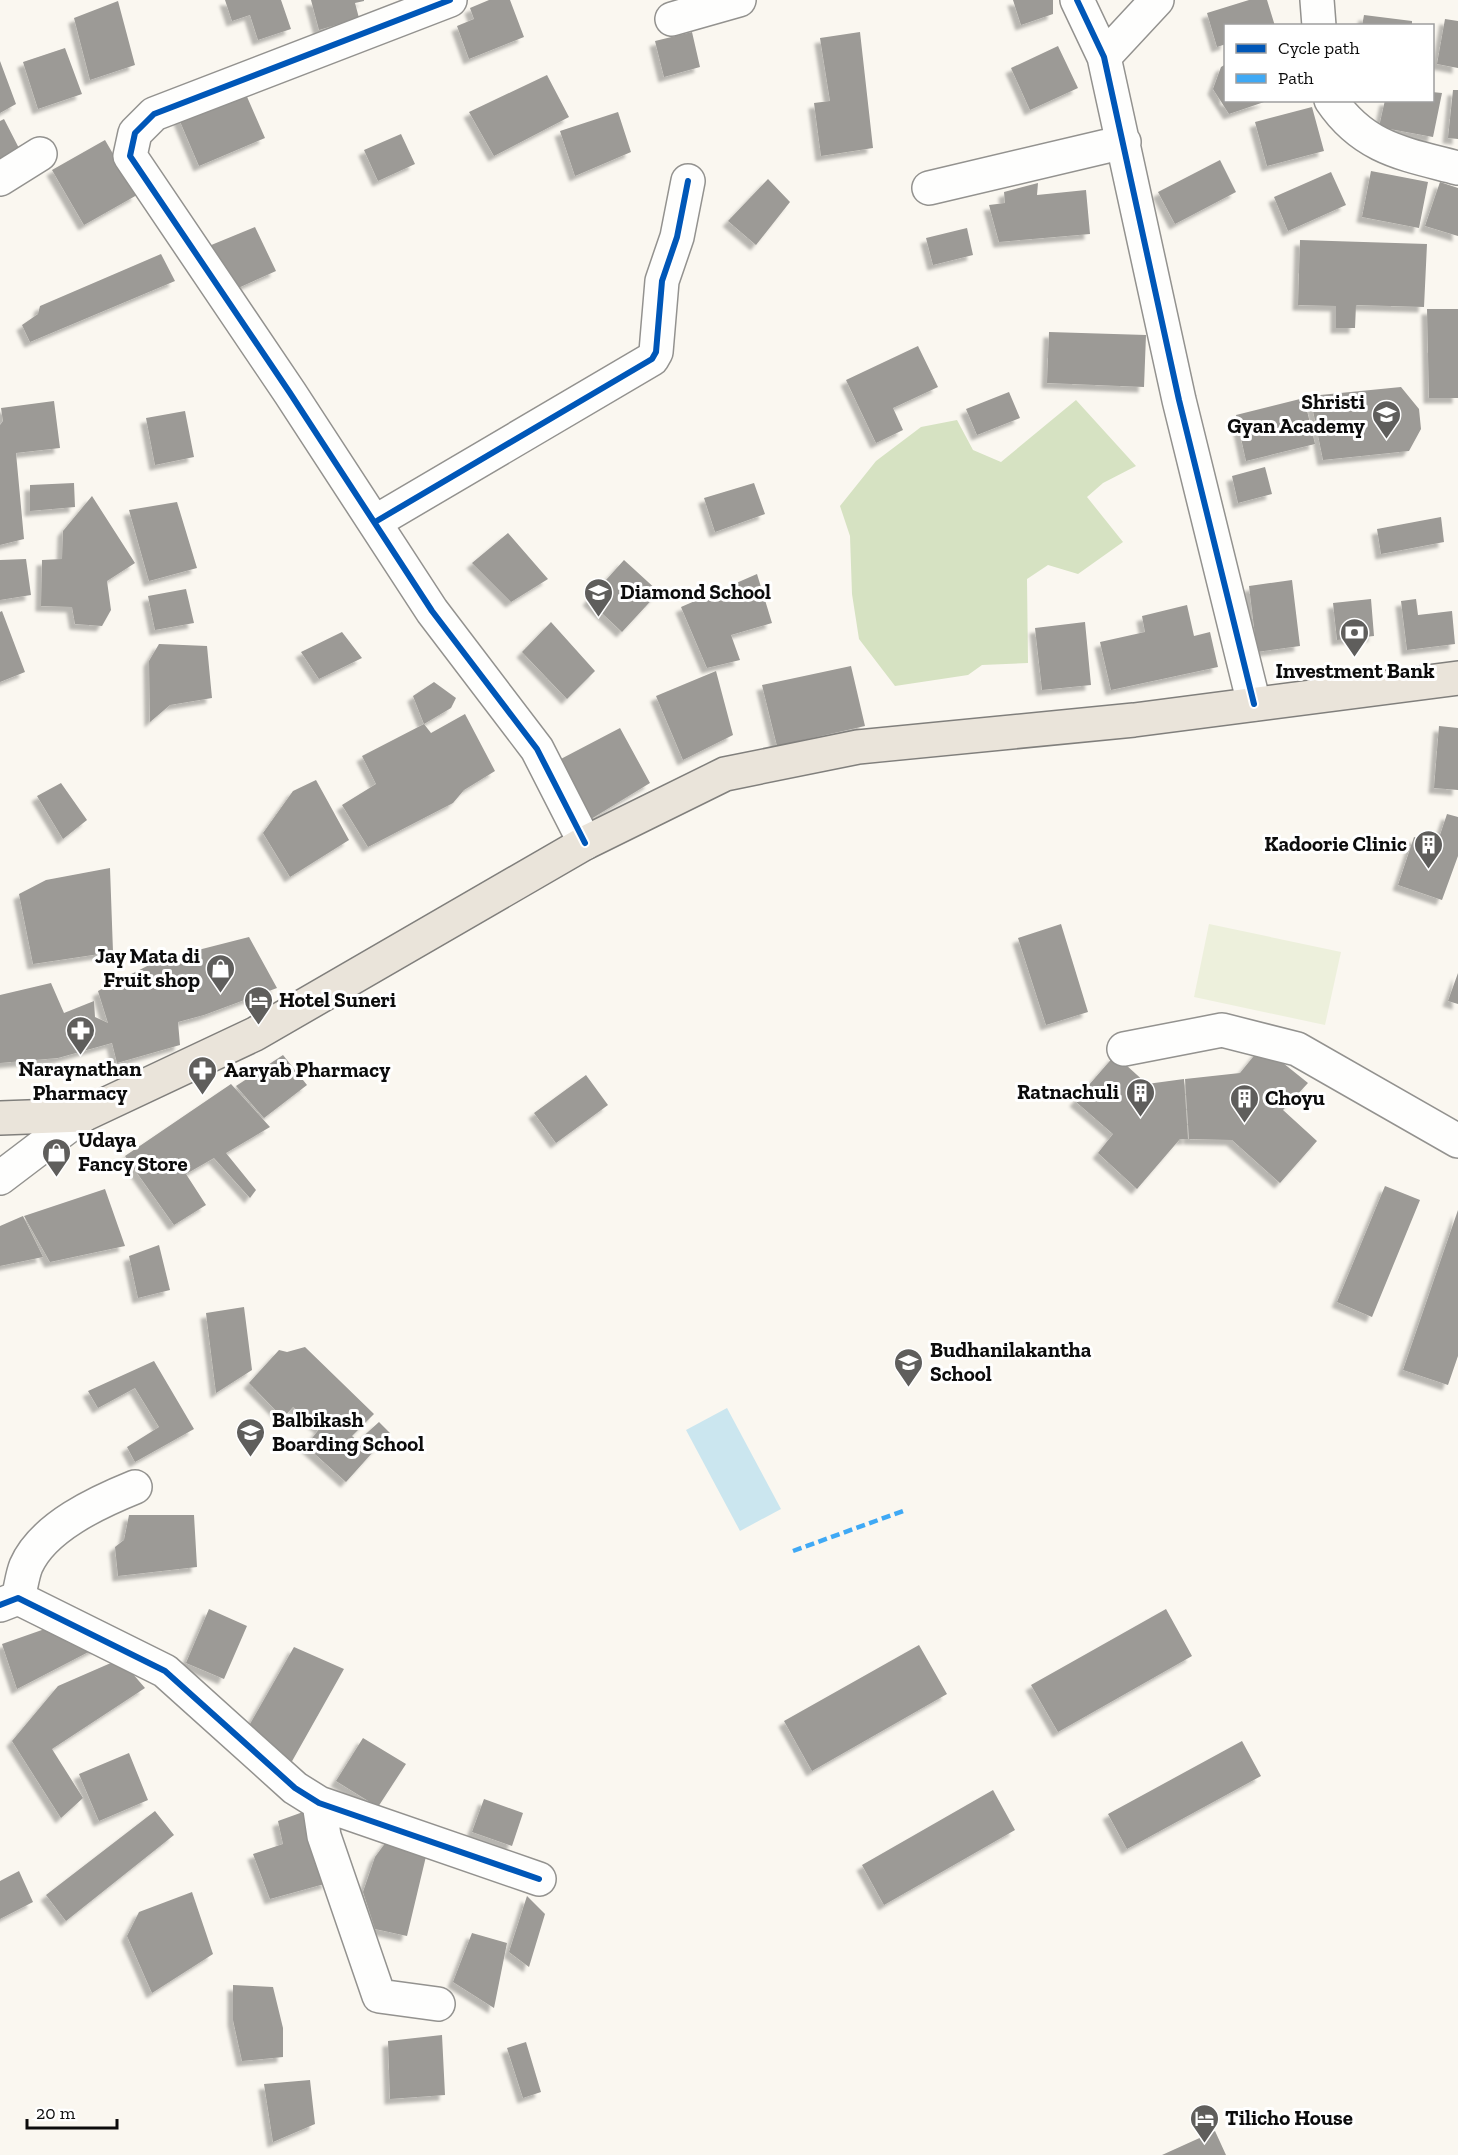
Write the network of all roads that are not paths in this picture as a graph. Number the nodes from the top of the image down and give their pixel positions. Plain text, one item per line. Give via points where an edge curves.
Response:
1 (450, 0) edge
2 (739, 0) edge
3 (1077, 0) edge
4 (1157, 0) edge
5 (1317, 0) edge
6 (672, 19) dead end
7 (1319, 24) edge
8 (1104, 57) junction
9 (1332, 102) edge
10 (1124, 142) junction
11 (40, 154) dead end
12 (1458, 168) edge
13 (0, 178) edge
14 (688, 181) dead end
15 (929, 188) dead end
16 (375, 522) junction
17 (1458, 678) edge
18 (1254, 704) junction
19 (585, 843) junction
20 (1124, 1049) dead end
21 (83, 1115) junction
22 (0, 1118) edge
23 (1458, 1141) edge
24 (0, 1178) edge
25 (135, 1487) dead end
26 (9, 1602) edge
27 (320, 1803) junction
28 (539, 1879) dead end
29 (438, 2004) dead end

1 - 16 street via 154,114 135,134 130,156
2 - 6 street
3 - 8 street
4 - 8 street
5 - 7 street
8 - 10 street
9 - 12 street via 1343,118 1387,150
10 - 15 street
10 - 18 street via 1179,400
11 - 13 street
14 - 16 street via 677,237 662,281 656,352 652,358
16 - 19 street via 432,611 537,749
17 - 18 main road
18 - 19 main road via 858,747 725,774
19 - 21 main road via 255,1034
20 - 23 street via 1222,1030 1298,1049
21 - 22 main road
21 - 24 street
25 - 26 street via 91,1505 46,1539 27,1565
26 - 27 street via 165,1671 295,1788
27 - 28 street
27 - 29 street via 324,1836 379,1996

